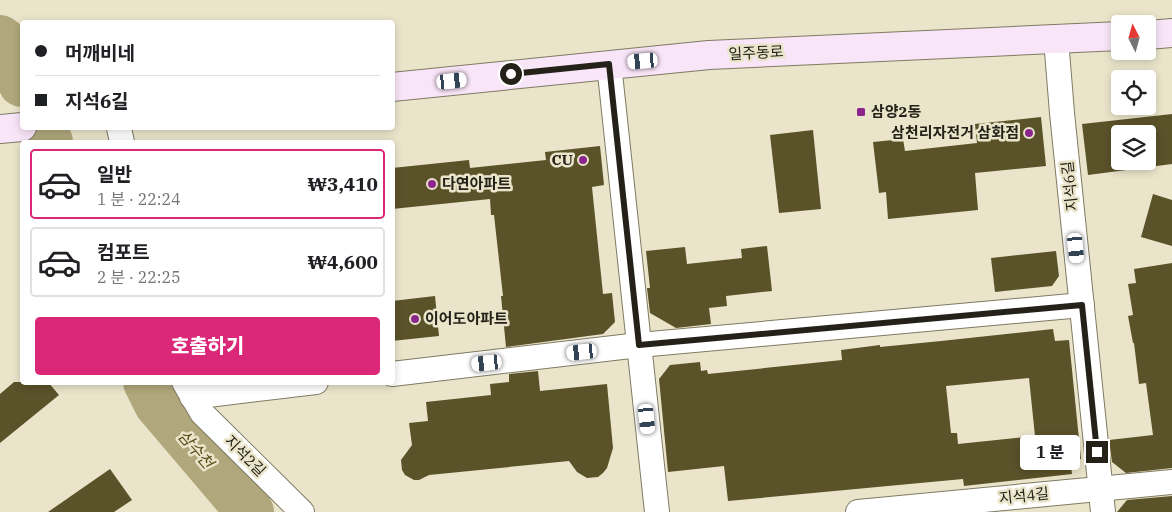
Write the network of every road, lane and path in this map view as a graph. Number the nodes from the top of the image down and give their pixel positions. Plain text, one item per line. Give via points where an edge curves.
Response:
1 (1172, 33) edge
2 (1156, 34) edge
3 (1111, 36) edge
4 (1056, 39) junction
5 (609, 64) junction
6 (395, 87) edge
7 (1082, 305) junction
8 (639, 345) junction
9 (395, 374) edge
10 (268, 385) edge
11 (188, 390) edge
12 (1172, 482) edge
13 (1100, 488) junction
14 (302, 512) edge
15 (657, 512) edge
16 (858, 512) edge
17 (1103, 512) edge

1 - 2 main road
3 - 4 main road, 일주동로
4 - 5 main road, 일주동로 via 710,55
4 - 7 street, 지석6길
5 - 6 main road, 일주동로
5 - 8 street
7 - 8 street
7 - 13 street, 지석6길
8 - 9 street
8 - 15 street
10 - 11 street, 지석2길
11 - 14 street, 지석2길 via 202,413
12 - 13 street, 지석4길
13 - 16 street, 지석4길
13 - 17 street, 지석6길

